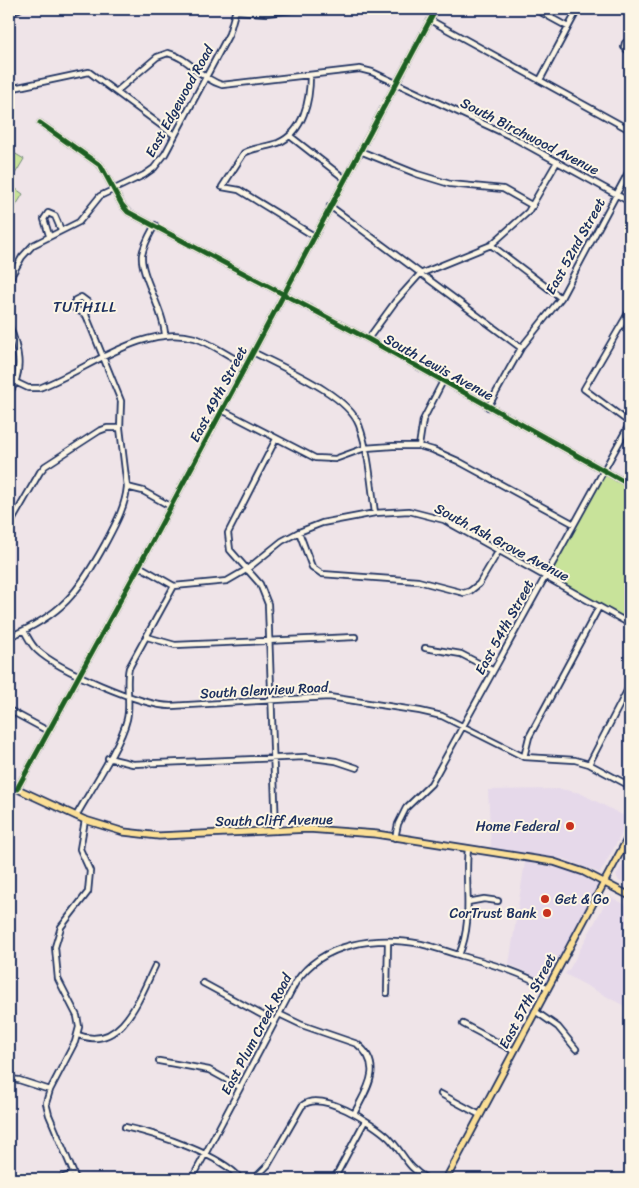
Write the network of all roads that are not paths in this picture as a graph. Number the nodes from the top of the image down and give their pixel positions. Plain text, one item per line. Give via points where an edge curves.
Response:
1 (19, 9) edge
2 (300, 9) edge
3 (436, 9) edge
4 (535, 9) edge
5 (578, 9) edge
6 (236, 10) edge
7 (9, 13) edge
8 (430, 20) junction
9 (568, 26) junction
10 (630, 40) edge
11 (630, 53) edge
12 (310, 75) junction
13 (206, 77) junction
14 (540, 80) junction
15 (396, 84) junction
16 (9, 89) edge
17 (117, 91) junction
18 (40, 123) dead end
19 (630, 130) edge
20 (174, 136) junction
21 (290, 136) junction
22 (360, 151) junction
23 (557, 162) junction
24 (630, 169) edge
25 (345, 179) junction
26 (113, 189) junction
27 (617, 195) junction
28 (630, 202) edge
29 (330, 206) junction
30 (533, 206) junction
31 (154, 225) junction
32 (61, 230) junction
33 (49, 235) junction
34 (314, 236) junction
35 (491, 245) junction
36 (420, 274) junction
37 (9, 280) edge
38 (284, 294) junction
39 (561, 298) junction
40 (630, 310) edge
41 (86, 315) dead end
42 (9, 325) edge
43 (166, 335) junction
44 (368, 339) junction
45 (521, 348) junction
46 (253, 352) junction
47 (103, 356) junction
48 (246, 364) junction
49 (9, 379) edge
50 (15, 382) junction
51 (442, 382) junction
52 (9, 393) edge
53 (488, 407) junction
54 (222, 410) junction
55 (630, 423) edge
56 (120, 428) junction
57 (276, 439) junction
58 (419, 446) junction
59 (364, 448) junction
60 (604, 471) junction
61 (630, 485) edge
62 (127, 487) junction
63 (170, 506) junction
64 (375, 512) junction
65 (574, 524) junction
66 (9, 526) edge
67 (299, 532) junction
68 (498, 552) junction
69 (138, 566) junction
70 (246, 570) junction
71 (544, 578) junction
72 (174, 586) junction
73 (599, 607) junction
74 (630, 624) edge
75 (24, 631) junction
76 (9, 637) edge
77 (147, 637) junction
78 (355, 638) dead end
79 (269, 640) junction
80 (425, 648) dead end
81 (492, 670) junction
82 (78, 675) junction
83 (630, 685) edge
84 (128, 696) junction
85 (272, 700) junction
86 (9, 710) edge
87 (462, 726) junction
88 (48, 731) junction
89 (524, 756) junction
90 (108, 758) junction
91 (274, 759) junction
92 (588, 764) junction
93 (357, 768) dead end
94 (9, 785) edge
95 (630, 786) edge
96 (17, 789) junction
97 (76, 816) junction
98 (85, 820) junction
99 (276, 831) junction
100 (630, 834) edge
101 (395, 838) junction
102 (468, 849) junction
103 (605, 882) junction
104 (630, 896) edge
105 (498, 901) dead end
106 (468, 902) junction
107 (388, 942) junction
108 (459, 955) junction
109 (155, 966) dead end
110 (203, 983) dead end
111 (548, 988) junction
112 (387, 993) dead end
113 (535, 1012) junction
114 (279, 1014) junction
115 (275, 1022) junction
116 (463, 1024) dead end
117 (78, 1035) junction
118 (576, 1049) dead end
119 (514, 1051) junction
120 (159, 1061) dead end
121 (9, 1080) edge
122 (240, 1087) junction
123 (50, 1090) junction
124 (440, 1094) dead end
125 (354, 1114) junction
126 (480, 1115) junction
127 (365, 1121) junction
128 (125, 1126) dead end
129 (204, 1155) junction
130 (72, 1174) junction
131 (59, 1179) edge
132 (76, 1179) edge
133 (192, 1179) edge
134 (241, 1179) edge
135 (254, 1179) edge
136 (334, 1179) edge
137 (427, 1179) edge
138 (446, 1179) edge

1 - 7 street
2 - 6 street via 267,13
3 - 8 street, East 49th Street
4 - 9 street
5 - 9 street
6 - 13 street, East Edgewood Road via 229,34
8 - 14 street
8 - 15 street, East 49th Street
9 - 14 street
10 - 11 street via 624,47
12 - 13 street, South Birchwood Avenue via 228,85 217,84
12 - 15 street, South Birchwood Avenue via 360,69
12 - 21 street via 309,100
13 - 17 street, South Birchwood Avenue via 168,53 157,57
13 - 20 street, East Edgewood Road
14 - 19 street
15 - 22 street, East 49th Street
15 - 23 street, South Birchwood Avenue via 480,121
16 - 17 street via 89,72
17 - 20 street
18 - 26 street, South Lewis Avenue via 96,161
20 - 26 street, East Edgewood Road via 154,168
21 - 25 street
21 - 34 street via 276,144 244,153 222,187 239,190
22 - 25 street, East 49th Street
22 - 30 street via 450,184 503,189
23 - 27 street, South Birchwood Avenue
23 - 30 street
24 - 27 street, East 52nd Street
25 - 29 street, East 49th Street
26 - 31 street, South Lewis Avenue via 125,209
26 - 32 street, East Edgewood Road via 94,202 79,222
27 - 28 street, South Birchwood Avenue
27 - 39 street, East 52nd Street
29 - 34 street, East 49th Street
29 - 36 street
30 - 35 street
31 - 38 street, South Lewis Avenue
31 - 43 street via 142,259 163,317
32 - 33 street, East Edgewood Road
32 - 33 street via 54,215 48,213 44,219
33 - 37 street, East Edgewood Road via 22,256
34 - 38 street, East 49th Street
35 - 36 street
35 - 39 street
36 - 44 street
36 - 45 street
38 - 44 street, South Lewis Avenue
38 - 46 street, East 49th Street
39 - 45 street, East 52nd Street
40 - 55 street via 584,389
41 - 47 street
42 - 50 street via 19,355
43 - 47 street
43 - 48 street via 195,338
44 - 51 street, South Lewis Avenue
45 - 53 street, East 52nd Street
46 - 48 street, East 49th Street
46 - 59 street via 341,401 356,419
47 - 50 street via 38,388 28,388
47 - 56 street via 121,401
48 - 54 street, East 49th Street
49 - 50 street
50 - 52 street
51 - 53 street, South Lewis Avenue
51 - 58 street via 423,420
53 - 60 street, South Lewis Avenue
54 - 57 street
54 - 63 street, East 49th Street
55 - 60 street, East 54th Street
56 - 62 street
56 - 66 street via 100,431 45,466
57 - 59 street via 322,459 339,458
57 - 70 street via 228,533 230,550
58 - 59 street
58 - 65 street via 446,455
59 - 64 street
60 - 61 street, South Lewis Avenue
60 - 65 street, East 54th Street
62 - 63 street
62 - 75 street via 118,521 79,589 52,615
63 - 69 street, East 49th Street
64 - 67 street, South Ash Grove Avenue via 322,523
64 - 68 street, South Ash Grove Avenue via 402,510 428,514
65 - 71 street, East 54th Street
67 - 68 street via 312,567 322,574 418,581 456,592 470,592 479,584
67 - 70 street, South Ash Grove Avenue via 269,550
68 - 71 street, South Ash Grove Avenue
69 - 72 street
69 - 82 street, East 49th Street
70 - 72 street, South Ash Grove Avenue via 227,581
70 - 79 street via 260,584 266,598
71 - 73 street, South Ash Grove Avenue
71 - 81 street, East 54th Street
72 - 77 street
73 - 74 street, South Ash Grove Avenue
73 - 89 street via 532,731
75 - 76 street
75 - 82 street, South Glenview Road via 39,652
77 - 79 street via 175,645
77 - 84 street via 129,668
78 - 79 street
79 - 85 street
80 - 81 street via 461,654
81 - 87 street, East 54th Street
82 - 84 street, South Glenview Road
82 - 88 street, East 49th Street
83 - 92 street
84 - 85 street, South Glenview Road via 165,706
84 - 90 street via 126,721
85 - 87 street, South Glenview Road via 329,697 420,710
85 - 91 street
86 - 88 street
87 - 89 street, South Glenview Road
87 - 101 street, East 54th Street via 431,784 402,816
88 - 96 street, East 49th Street
89 - 92 street, South Glenview Road via 565,758
90 - 91 street via 133,764
90 - 97 street
91 - 93 street via 305,757 336,761
91 - 99 street
92 - 95 street, South Glenview Road
94 - 96 main road, South Cliff Avenue
96 - 97 main road, South Cliff Avenue
97 - 98 main road, South Cliff Avenue
98 - 99 main road, South Cliff Avenue via 110,829 147,835
98 - 117 street via 80,849 90,871 88,892 60,926 55,947 58,979 77,1016
99 - 101 main road, South Cliff Avenue via 345,831
100 - 103 main road, East 57th Street
101 - 102 main road, South Cliff Avenue
102 - 103 main road, South Cliff Avenue via 554,862
102 - 106 street
103 - 104 main road, South Cliff Avenue
103 - 111 main road, East 57th Street
105 - 106 street
106 - 108 street via 468,930
107 - 108 street, East Plum Creek Road via 418,944
107 - 112 street
107 - 114 street, East Plum Creek Road via 352,944 317,960 300,976
108 - 111 street, East Plum Creek Road via 512,970
109 - 117 street via 122,1026 110,1034 89,1039
110 - 115 street
111 - 113 main road, East 57th Street
113 - 118 street via 558,1027
113 - 119 main road, East 57th Street
114 - 115 street, East Plum Creek Road
114 - 125 street via 365,1050 372,1074
115 - 122 street, East Plum Creek Road
116 - 119 street
117 - 123 street
119 - 126 main road, East 57th Street
120 - 122 street via 209,1070
121 - 123 street
122 - 129 street, East Plum Creek Road
123 - 130 street via 46,1103 48,1114
124 - 126 street
125 - 127 street
125 - 135 street via 322,1100 305,1103 268,1165
126 - 138 main road, East 57th Street
127 - 136 street
127 - 137 street via 386,1135 412,1170
128 - 129 street via 160,1135
129 - 133 street, East Plum Creek Road
129 - 134 street
130 - 131 street
130 - 132 street

